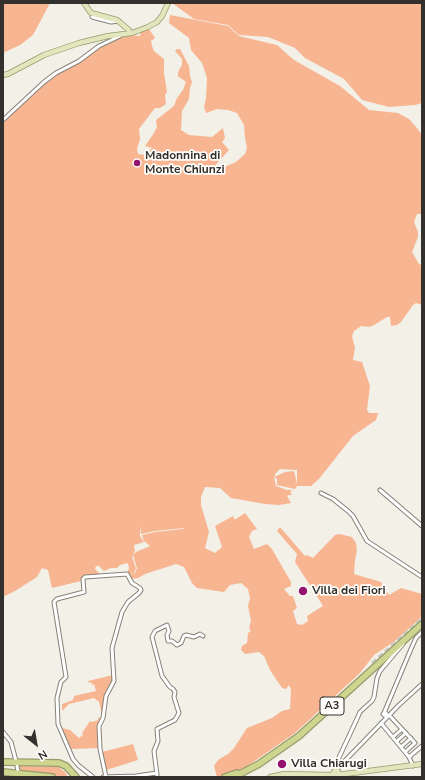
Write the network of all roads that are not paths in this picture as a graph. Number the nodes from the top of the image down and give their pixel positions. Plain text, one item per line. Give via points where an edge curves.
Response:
1 (84, 3) edge
2 (168, 3) edge
3 (92, 17) dead end
4 (119, 21) junction
5 (130, 31) junction
6 (3, 75) edge
7 (3, 120) edge
8 (380, 490) dead end
9 (321, 493) dead end
10 (422, 526) edge
11 (422, 577) edge
12 (422, 625) edge
13 (422, 632) edge
14 (203, 636) dead end
15 (373, 664) tunnel mouth
16 (422, 684) edge
17 (387, 714) junction
18 (381, 724) junction
19 (401, 728) junction
20 (3, 732) edge
21 (406, 733) junction
22 (392, 737) junction
23 (411, 738) junction
24 (397, 741) junction
25 (422, 746) edge
26 (401, 747) junction
27 (405, 752) junction
28 (409, 757) junction
29 (16, 761) dead end
30 (3, 762) edge
31 (422, 764) edge
32 (3, 766) edge
33 (17, 766) dead end
34 (413, 766) junction
35 (3, 772) edge
36 (18, 774) edge
37 (335, 774) edge
38 (52, 777) edge
39 (69, 777) edge
40 (76, 777) edge
41 (93, 777) edge
42 (105, 777) edge
43 (225, 777) edge
44 (234, 777) edge
45 (270, 777) edge

1 - 4 main road via 91,13
2 - 5 main road via 166,11 157,22 140,30
3 - 4 street via 111,22
4 - 5 main road
5 - 6 main road via 79,43 44,55
5 - 7 street via 113,38 56,73
8 - 10 street
9 - 11 street via 353,516 367,541
12 - 37 street via 380,671 372,701 360,712 335,766
12 - 44 highway, A3 via 299,736 259,764
13 - 17 street via 411,649
14 - 42 street via 186,635 177,645 168,640 167,635 170,631 167,625 155,631 152,637 162,676 175,692 179,713 175,720 157,730 158,742 154,751 157,774
15 - 43 highway, A3 via 291,739 250,766
16 - 17 street
17 - 18 street
17 - 19 street
18 - 22 street
18 - 37 street
19 - 21 street
19 - 22 street
20 - 29 street via 11,742
21 - 23 street
21 - 24 street
22 - 24 street
23 - 26 street
23 - 27 street via 415,743
24 - 26 street
25 - 28 street
26 - 27 street
27 - 28 street
28 - 34 street
30 - 40 highway via 55,762 64,765
31 - 34 main road
32 - 39 highway via 56,765 63,768
33 - 36 street
34 - 37 main road
35 - 38 highway
37 - 45 main road via 284,774
41 - 42 street via 73,759 58,724 56,698 61,682 66,677 54,600 84,592 85,577 127,574 132,583 141,590 122,612 112,648 114,682 106,696 103,718 99,726

